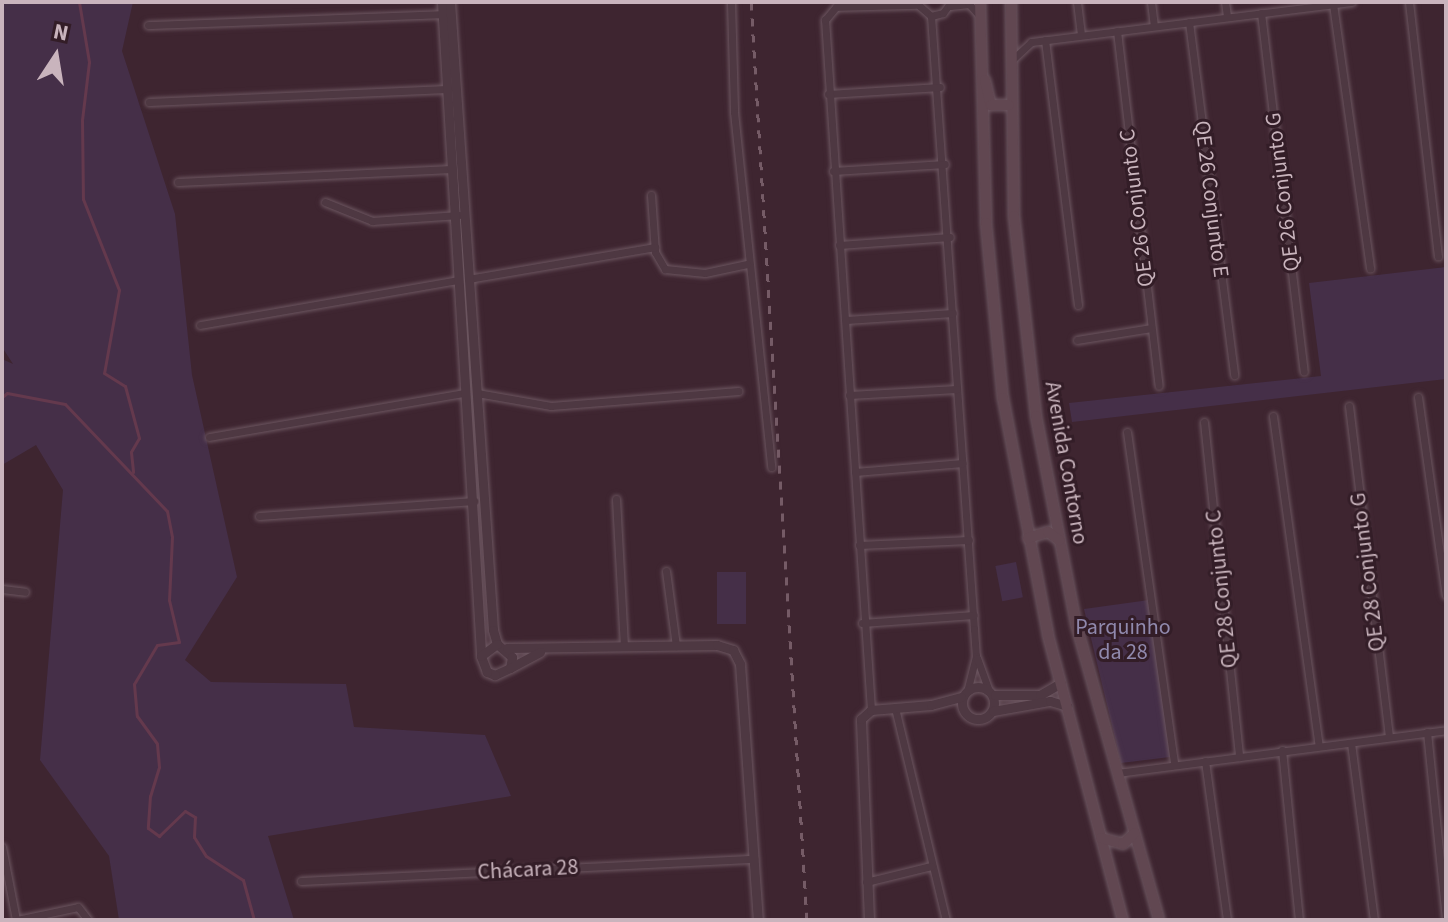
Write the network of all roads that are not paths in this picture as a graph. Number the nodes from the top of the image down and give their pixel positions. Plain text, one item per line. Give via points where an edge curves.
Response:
1 (442, 2) edge
2 (450, 2) edge
3 (731, 2) edge
4 (980, 2) edge
5 (1011, 2) edge
6 (1077, 2) edge
7 (1151, 2) edge
8 (1225, 2) edge
9 (1352, 2) edge
10 (1409, 2) edge
11 (915, 3) edge
12 (845, 4) edge
13 (950, 4) edge
14 (1333, 4) junction
15 (1299, 5) edge
16 (1261, 13) junction
17 (443, 14) junction
18 (931, 16) junction
19 (980, 17) junction
20 (1227, 17) junction
21 (1189, 22) junction
22 (148, 25) dead end
23 (1154, 26) junction
24 (1117, 31) junction
25 (1010, 34) junction
26 (1081, 35) junction
27 (1045, 40) junction
28 (1031, 42) junction
29 (1010, 62) junction
30 (980, 72) junction
31 (940, 87) junction
32 (447, 89) junction
33 (828, 94) junction
34 (149, 102) dead end
35 (1009, 105) junction
36 (945, 164) junction
37 (452, 169) junction
38 (833, 171) junction
39 (178, 182) dead end
40 (651, 195) dead end
41 (325, 202) dead end
42 (459, 215) junction
43 (950, 237) junction
44 (839, 245) junction
45 (655, 247) junction
46 (1438, 256) dead end
47 (747, 264) junction
48 (1370, 268) dead end
49 (462, 280) junction
50 (1078, 305) dead end
51 (953, 313) junction
52 (846, 320) junction
53 (200, 325) dead end
54 (1151, 328) junction
55 (1077, 340) dead end
56 (1304, 371) dead end
57 (1234, 375) dead end
58 (1159, 386) dead end
59 (957, 389) junction
60 (738, 391) dead end
61 (465, 393) junction
62 (477, 393) junction
63 (849, 395) junction
64 (1418, 397) dead end
65 (1349, 406) dead end
66 (1273, 416) dead end
67 (1204, 422) dead end
68 (1127, 432) dead end
69 (209, 437) dead end
70 (963, 463) junction
71 (771, 467) dead end
72 (855, 472) junction
73 (616, 499) dead end
74 (474, 501) junction
75 (259, 516) dead end
76 (1028, 538) junction
77 (969, 540) junction
78 (1060, 542) junction
79 (859, 545) junction
80 (666, 571) dead end
81 (2, 589) edge
82 (25, 592) dead end
83 (1446, 595) edge
84 (974, 615) junction
85 (862, 623) junction
86 (502, 646) junction
87 (676, 646) junction
88 (624, 647) junction
89 (551, 648) junction
90 (481, 656) junction
91 (976, 656) junction
92 (510, 668) junction
93 (1061, 683) junction
94 (992, 693) junction
95 (964, 694) junction
96 (931, 705) junction
97 (1067, 706) junction
98 (895, 708) junction
99 (871, 710) junction
100 (993, 711) junction
101 (963, 712) junction
102 (1446, 730) edge
103 (1427, 732) junction
104 (1389, 737) junction
105 (1351, 743) junction
106 (1319, 746) junction
107 (1282, 750) junction
108 (1239, 757) junction
109 (1205, 761) junction
110 (1174, 763) junction
111 (1117, 773) junction
112 (1135, 833) junction
113 (1101, 838) junction
114 (2, 847) edge
115 (754, 859) junction
116 (931, 866) junction
117 (301, 881) dead end
118 (866, 882) junction
119 (1446, 919) edge
120 (17, 920) edge
121 (88, 920) edge
122 (758, 920) edge
123 (869, 920) edge
124 (946, 920) edge
125 (1123, 920) edge
126 (1159, 920) edge
127 (1227, 920) edge
128 (1299, 920) edge
129 (1374, 920) edge

1 - 17 street
2 - 42 street
3 - 47 street
4 - 19 main road
5 - 25 main road, Avenida Contorno
6 - 26 street
7 - 23 street
8 - 20 street
9 - 14 street
10 - 46 street
11 - 12 street
11 - 18 street
12 - 33 street via 829,12
13 - 18 street
13 - 19 street via 969,4
14 - 15 street
14 - 48 street
15 - 16 street
16 - 20 street
16 - 56 street, QE 26 Conjunto G
17 - 22 street
17 - 32 street
18 - 31 street
19 - 30 main road
20 - 21 street
21 - 23 street
21 - 57 street, QE 26 Conjunto E
23 - 24 street
24 - 26 street
24 - 54 street, QE 26 Conjunto C
25 - 28 street
25 - 29 main road, Avenida Contorno
26 - 27 street
27 - 28 street
27 - 50 street
28 - 29 street
29 - 35 main road, Avenida Contorno
30 - 35 main road via 991,105
30 - 76 main road via 990,288
31 - 33 street
31 - 36 street
32 - 34 street
32 - 37 street
33 - 38 street
35 - 78 main road, Avenida Contorno via 1029,370
36 - 38 street
36 - 43 street
37 - 39 street
37 - 42 street
38 - 44 street
40 - 45 street
41 - 42 street via 372,221
42 - 49 street
43 - 44 street
43 - 51 street
44 - 52 street
45 - 47 street via 662,266 678,273 725,272
45 - 49 street
47 - 71 street
49 - 53 street
49 - 61 street
49 - 62 street
51 - 52 street
51 - 59 street
52 - 63 street
54 - 55 street
54 - 58 street, QE 26 Conjunto C
59 - 63 street
59 - 70 street
60 - 62 street via 551,406
61 - 69 street
61 - 74 street
62 - 86 street
63 - 72 street
64 - 83 street
65 - 104 street, QE 28 Conjunto G
66 - 106 street
67 - 108 street, QE 28 Conjunto C
68 - 110 street
70 - 72 street
70 - 77 street
72 - 79 street
73 - 88 street
74 - 75 street
74 - 90 street
76 - 78 main road via 1048,532
76 - 93 main road
77 - 79 street
77 - 84 street
78 - 111 main road, Avenida Contorno
79 - 85 street
80 - 87 street
81 - 82 street
84 - 85 street
84 - 91 street
85 - 99 street
86 - 89 street
86 - 90 street
86 - 92 street
87 - 88 street
87 - 115 street via 726,646 739,659
88 - 89 street
89 - 92 street
90 - 92 street via 481,665 495,675
91 - 94 street
91 - 95 street
93 - 94 street via 1040,695
93 - 97 main road
94 - 95 street
94 - 100 street
95 - 96 street
95 - 101 street
96 - 98 street
96 - 101 street
97 - 100 street via 1050,701
97 - 113 main road
98 - 99 street
98 - 116 street
99 - 118 street via 861,719 860,734
100 - 101 street
102 - 103 street
103 - 104 street
103 - 119 street
104 - 105 street
105 - 106 street
105 - 129 street
106 - 107 street
107 - 108 street
107 - 128 street
108 - 109 street
109 - 110 street
109 - 127 street
110 - 111 street
111 - 112 main road, Avenida Contorno
112 - 113 main road via 1117,845
112 - 126 main road, Avenida Contorno
113 - 125 main road
114 - 120 street
115 - 117 street, Chácara 28
115 - 122 street
116 - 118 street
116 - 124 street
118 - 123 street
120 - 121 street via 74,908 85,910

